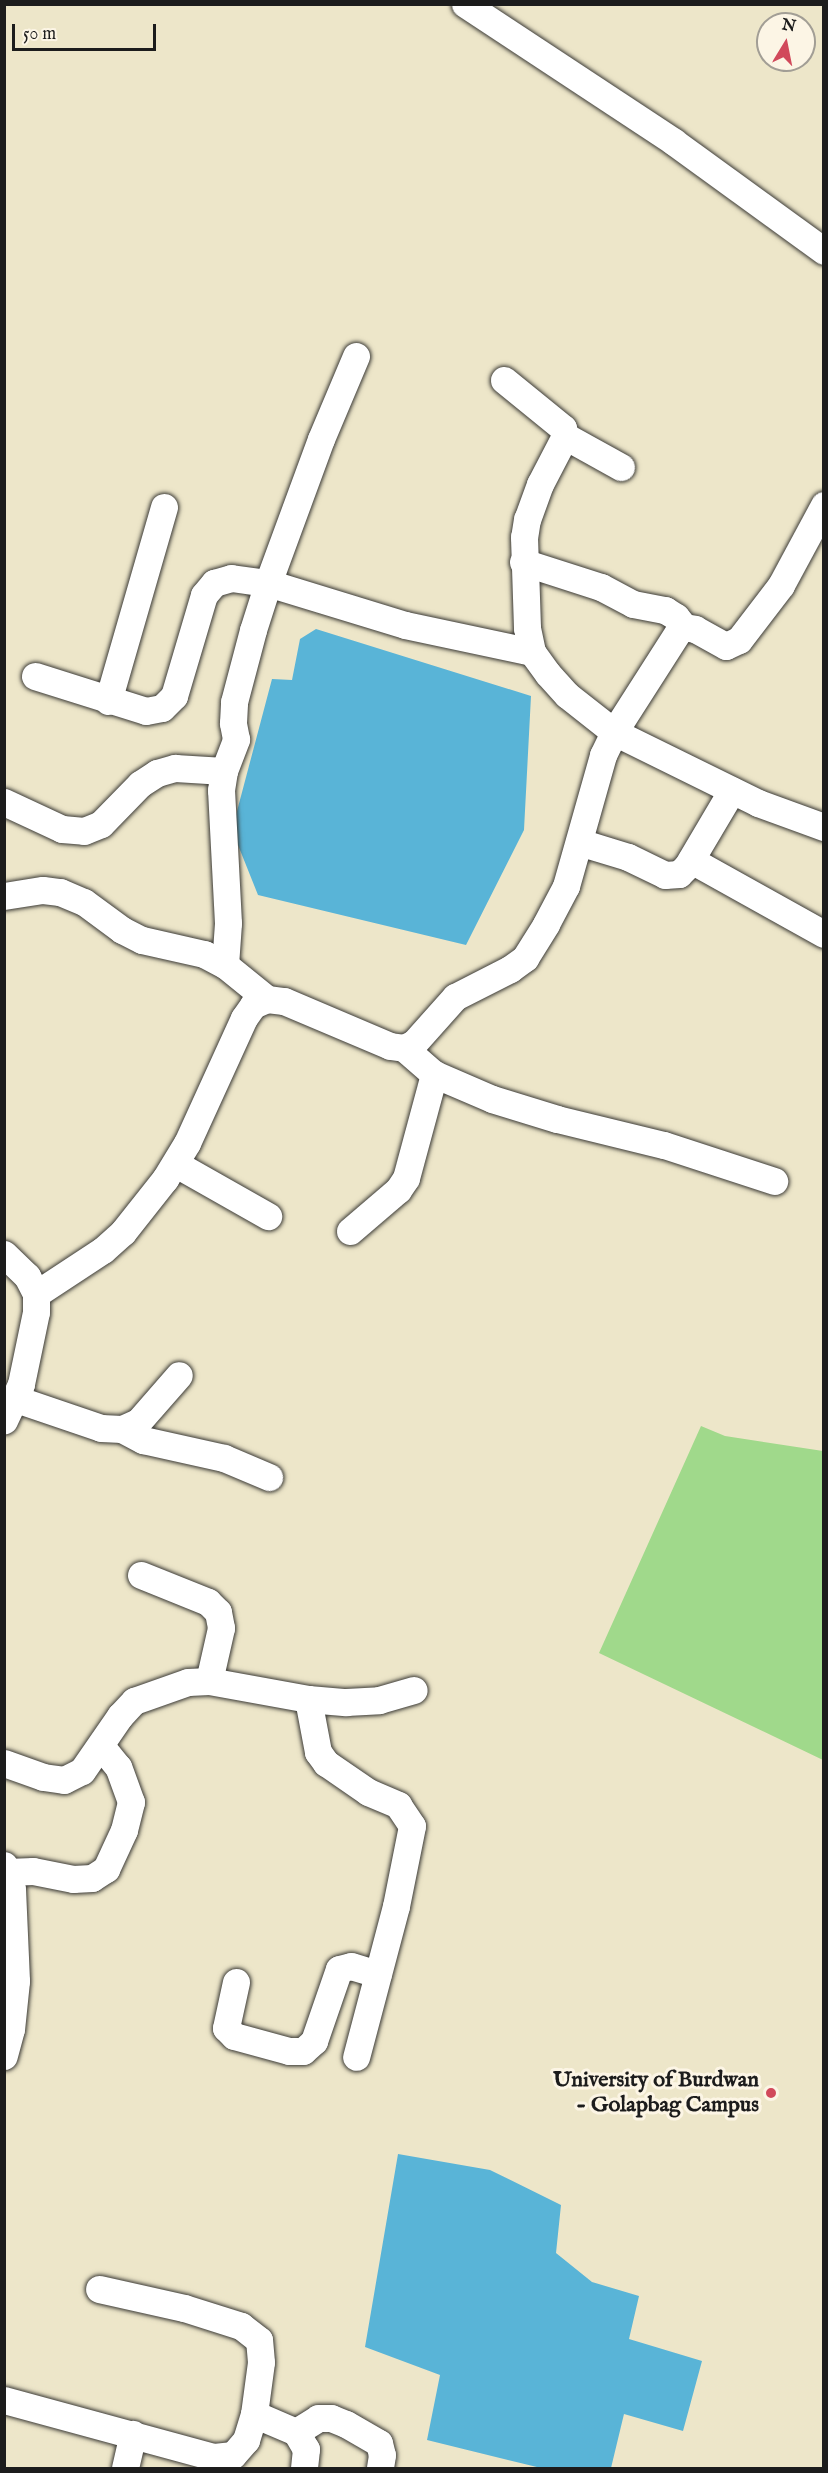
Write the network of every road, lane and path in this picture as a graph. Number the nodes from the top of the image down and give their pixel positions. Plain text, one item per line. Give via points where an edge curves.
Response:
1 (465, 4) edge
2 (824, 251) edge
3 (356, 356) dead end
4 (504, 380) dead end
5 (565, 436) junction
6 (621, 467) dead end
7 (824, 505) edge
8 (164, 507) dead end
9 (524, 562) junction
10 (268, 584) junction
11 (684, 627) junction
12 (532, 652) junction
13 (35, 676) dead end
14 (108, 701) junction
15 (614, 732) junction
16 (224, 771) junction
17 (732, 790) junction
18 (4, 801) edge
19 (824, 827) edge
20 (579, 842) junction
21 (691, 860) junction
22 (4, 896) edge
23 (824, 934) edge
24 (225, 965) junction
25 (267, 999) junction
26 (404, 1048) junction
27 (434, 1074) junction
28 (176, 1164) junction
29 (774, 1181) dead end
30 (268, 1216) dead end
31 (350, 1231) dead end
32 (4, 1254) edge
33 (36, 1294) junction
34 (179, 1375) dead end
35 (8, 1413) edge
36 (122, 1429) junction
37 (269, 1477) dead end
38 (141, 1575) dead end
39 (209, 1681) junction
40 (414, 1690) dead end
41 (308, 1700) junction
42 (100, 1745) junction
43 (4, 1763) edge
44 (6, 1868) edge
45 (378, 1974) junction
46 (236, 1982) dead end
47 (4, 2055) edge
48 (356, 2057) dead end
49 (99, 2289) dead end
50 (4, 2400) edge
51 (254, 2414) junction
52 (296, 2432) junction
53 (133, 2434) junction
54 (125, 2469) edge
55 (304, 2469) edge
56 (380, 2469) edge

1 - 2 street via 674,142
3 - 10 street
4 - 5 street via 563,428
5 - 6 street
5 - 9 street via 527,519
7 - 11 street via 781,585 739,640 726,646
8 - 14 street
9 - 11 street via 601,587 633,604 665,610
9 - 12 street
10 - 12 street via 405,625
10 - 14 street via 222,579 204,595 174,696 162,708 146,711
10 - 16 street via 234,702 236,739
11 - 15 street
12 - 15 street via 567,695
13 - 14 street
15 - 17 street
15 - 20 street via 603,755
16 - 18 street via 176,768 157,773 140,784 101,824 84,831 62,830
16 - 24 street via 221,790 228,923
17 - 19 street via 791,817
17 - 21 street
20 - 21 street via 628,857 665,875 679,874
20 - 26 street via 566,886 525,958 455,997 414,1043
21 - 23 street
22 - 24 street via 43,890 60,892 84,902 142,940 204,954
24 - 25 street
25 - 26 street via 284,1001 390,1046
25 - 28 street via 253,1005 244,1018
26 - 27 street
27 - 29 street via 492,1099 664,1145
27 - 31 street via 406,1178 398,1190
28 - 30 street
28 - 33 street via 123,1232 103,1250
32 - 33 street via 27,1276
33 - 35 street via 36,1312
34 - 36 street via 138,1422
35 - 36 street
36 - 37 street via 143,1440 224,1458
38 - 39 street via 208,1602 218,1612 221,1628
39 - 41 street
39 - 42 street via 188,1682 134,1701
40 - 41 street via 379,1700
41 - 45 street via 318,1752 326,1763 368,1792 399,1806 412,1826
42 - 43 street via 82,1771 64,1780
42 - 44 street via 118,1767 131,1802 124,1830 106,1869 92,1878 74,1879
44 - 47 street via 13,1900 16,1982
45 - 46 street via 351,1966 339,1969 314,2041 303,2051 234,2036 226,2028
45 - 48 street
49 - 51 street via 184,2308 241,2326 259,2340 261,2362
50 - 53 street
51 - 52 street
51 - 53 street via 246,2440 233,2455 214,2457
52 - 55 street via 306,2449
52 - 56 street via 318,2418 346,2424 379,2443
53 - 54 street

